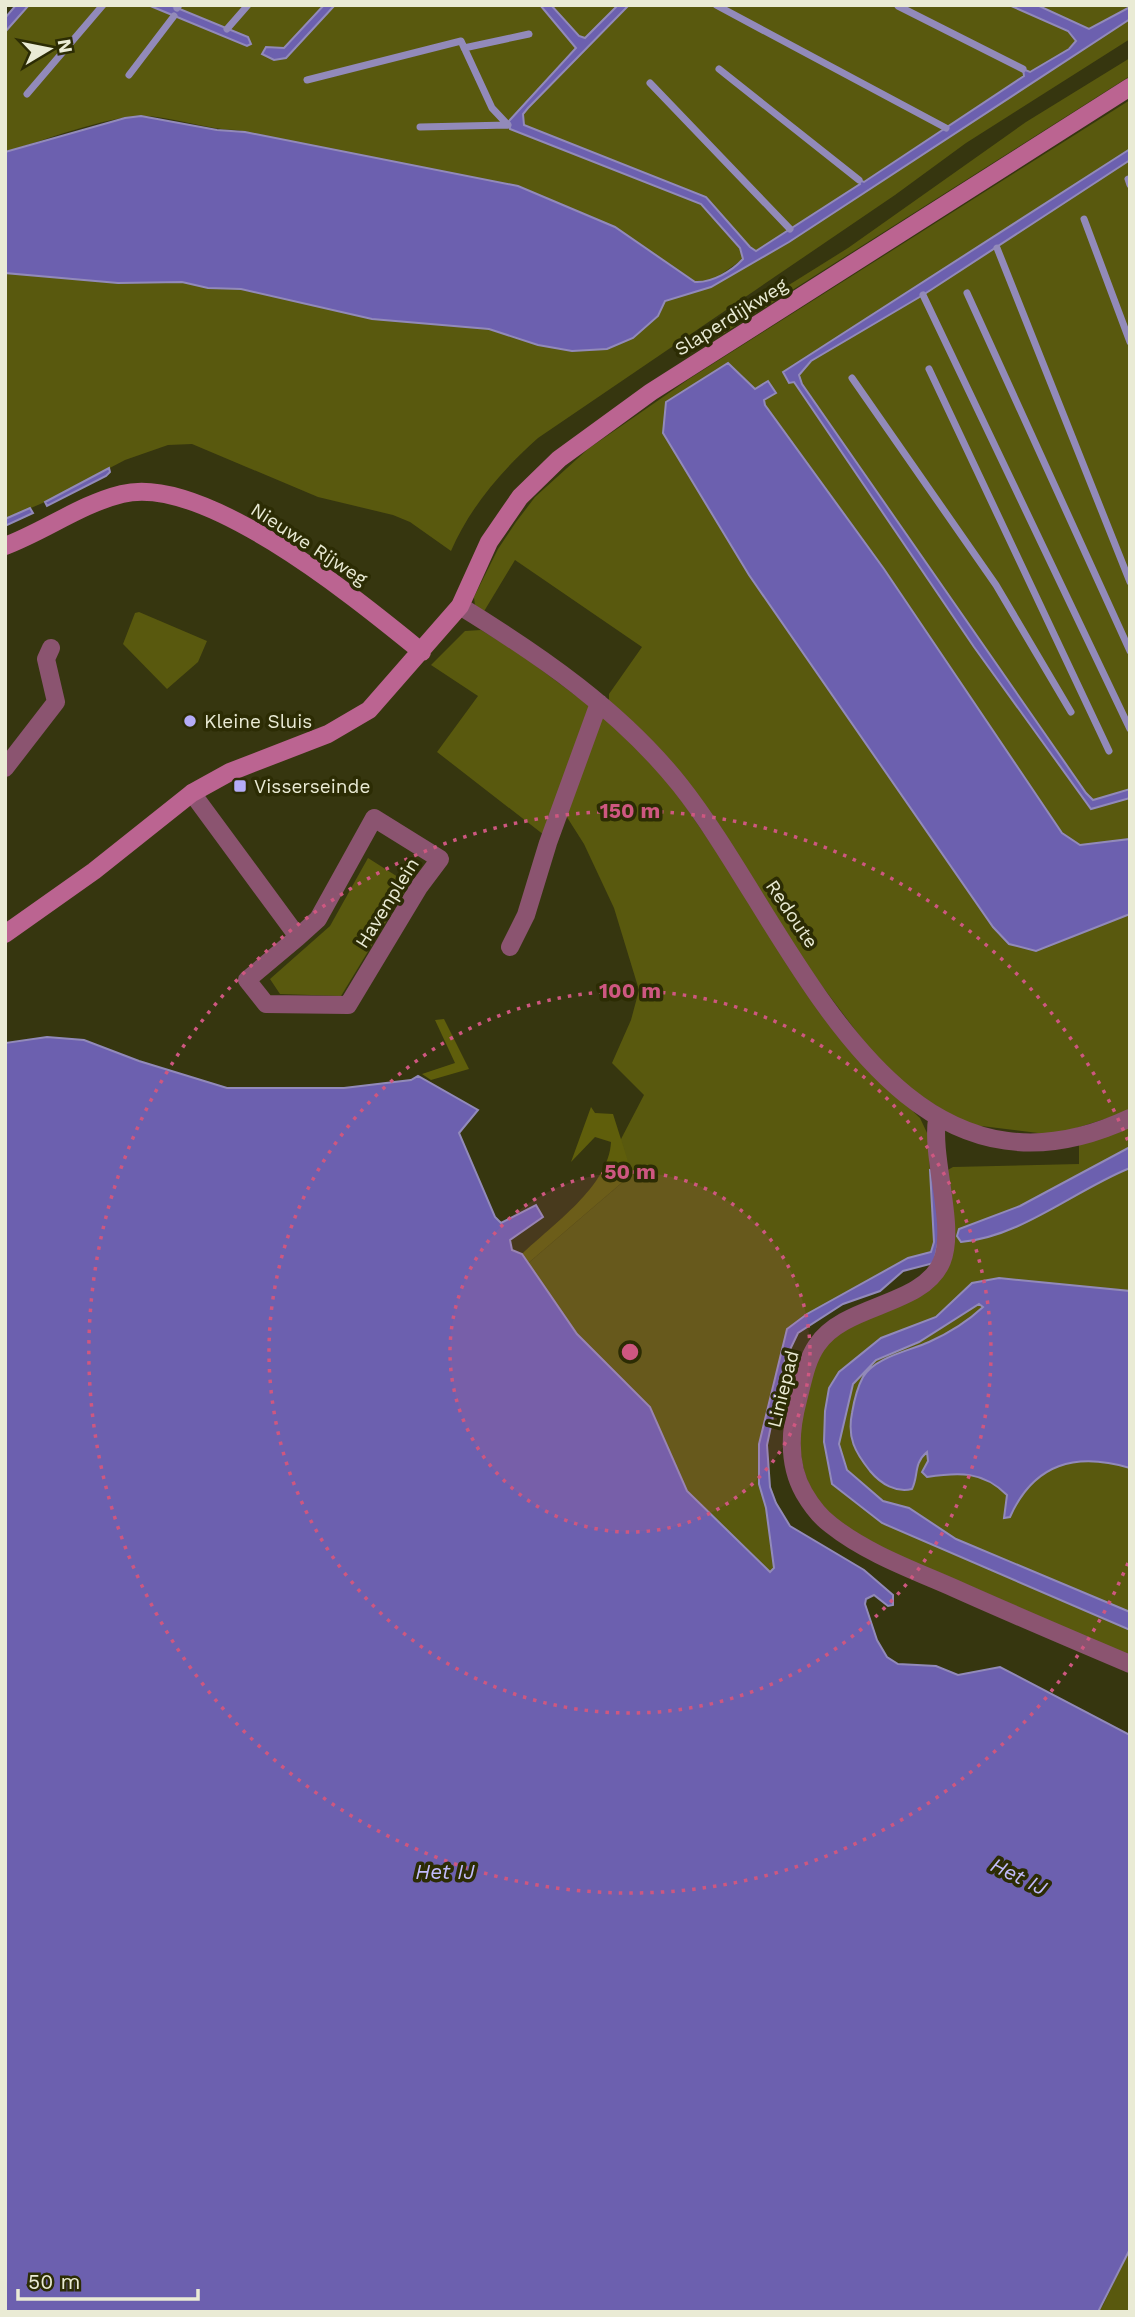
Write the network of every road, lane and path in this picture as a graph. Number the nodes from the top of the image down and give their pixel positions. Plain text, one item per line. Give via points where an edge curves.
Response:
1 (1130, 87) edge
2 (5, 546) edge
3 (460, 606) junction
4 (51, 648) dead end
5 (422, 652) junction
6 (599, 703) junction
7 (5, 768) edge
8 (192, 793) junction
9 (5, 934) edge
10 (298, 937) junction
11 (510, 947) dead end
12 (1130, 1118) edge
13 (937, 1119) junction
14 (1130, 1664) edge

1 - 3 street, Slaperdijkweg via 578,443 509,510
2 - 5 street, Nieuwe Rijweg via 124,493 172,495 228,517 284,548
3 - 5 street, Slaperdijkweg
3 - 6 street, Redoute
4 - 7 street via 46,659 56,702
5 - 8 street via 369,710 355,719
6 - 11 street via 526,915
6 - 13 street, Redoute via 642,741 694,804 827,1006 874,1066
8 - 9 street
8 - 10 street
10 - 10 street, Havenplein via 247,980 266,1004 348,1005 440,859 374,818 318,919
12 - 13 street, Redoute via 1076,1136 1030,1143 983,1136
13 - 14 street, Liniepad via 946,1238 943,1260 921,1286 848,1319 817,1343 806,1367 793,1424 797,1477 820,1515 861,1544

